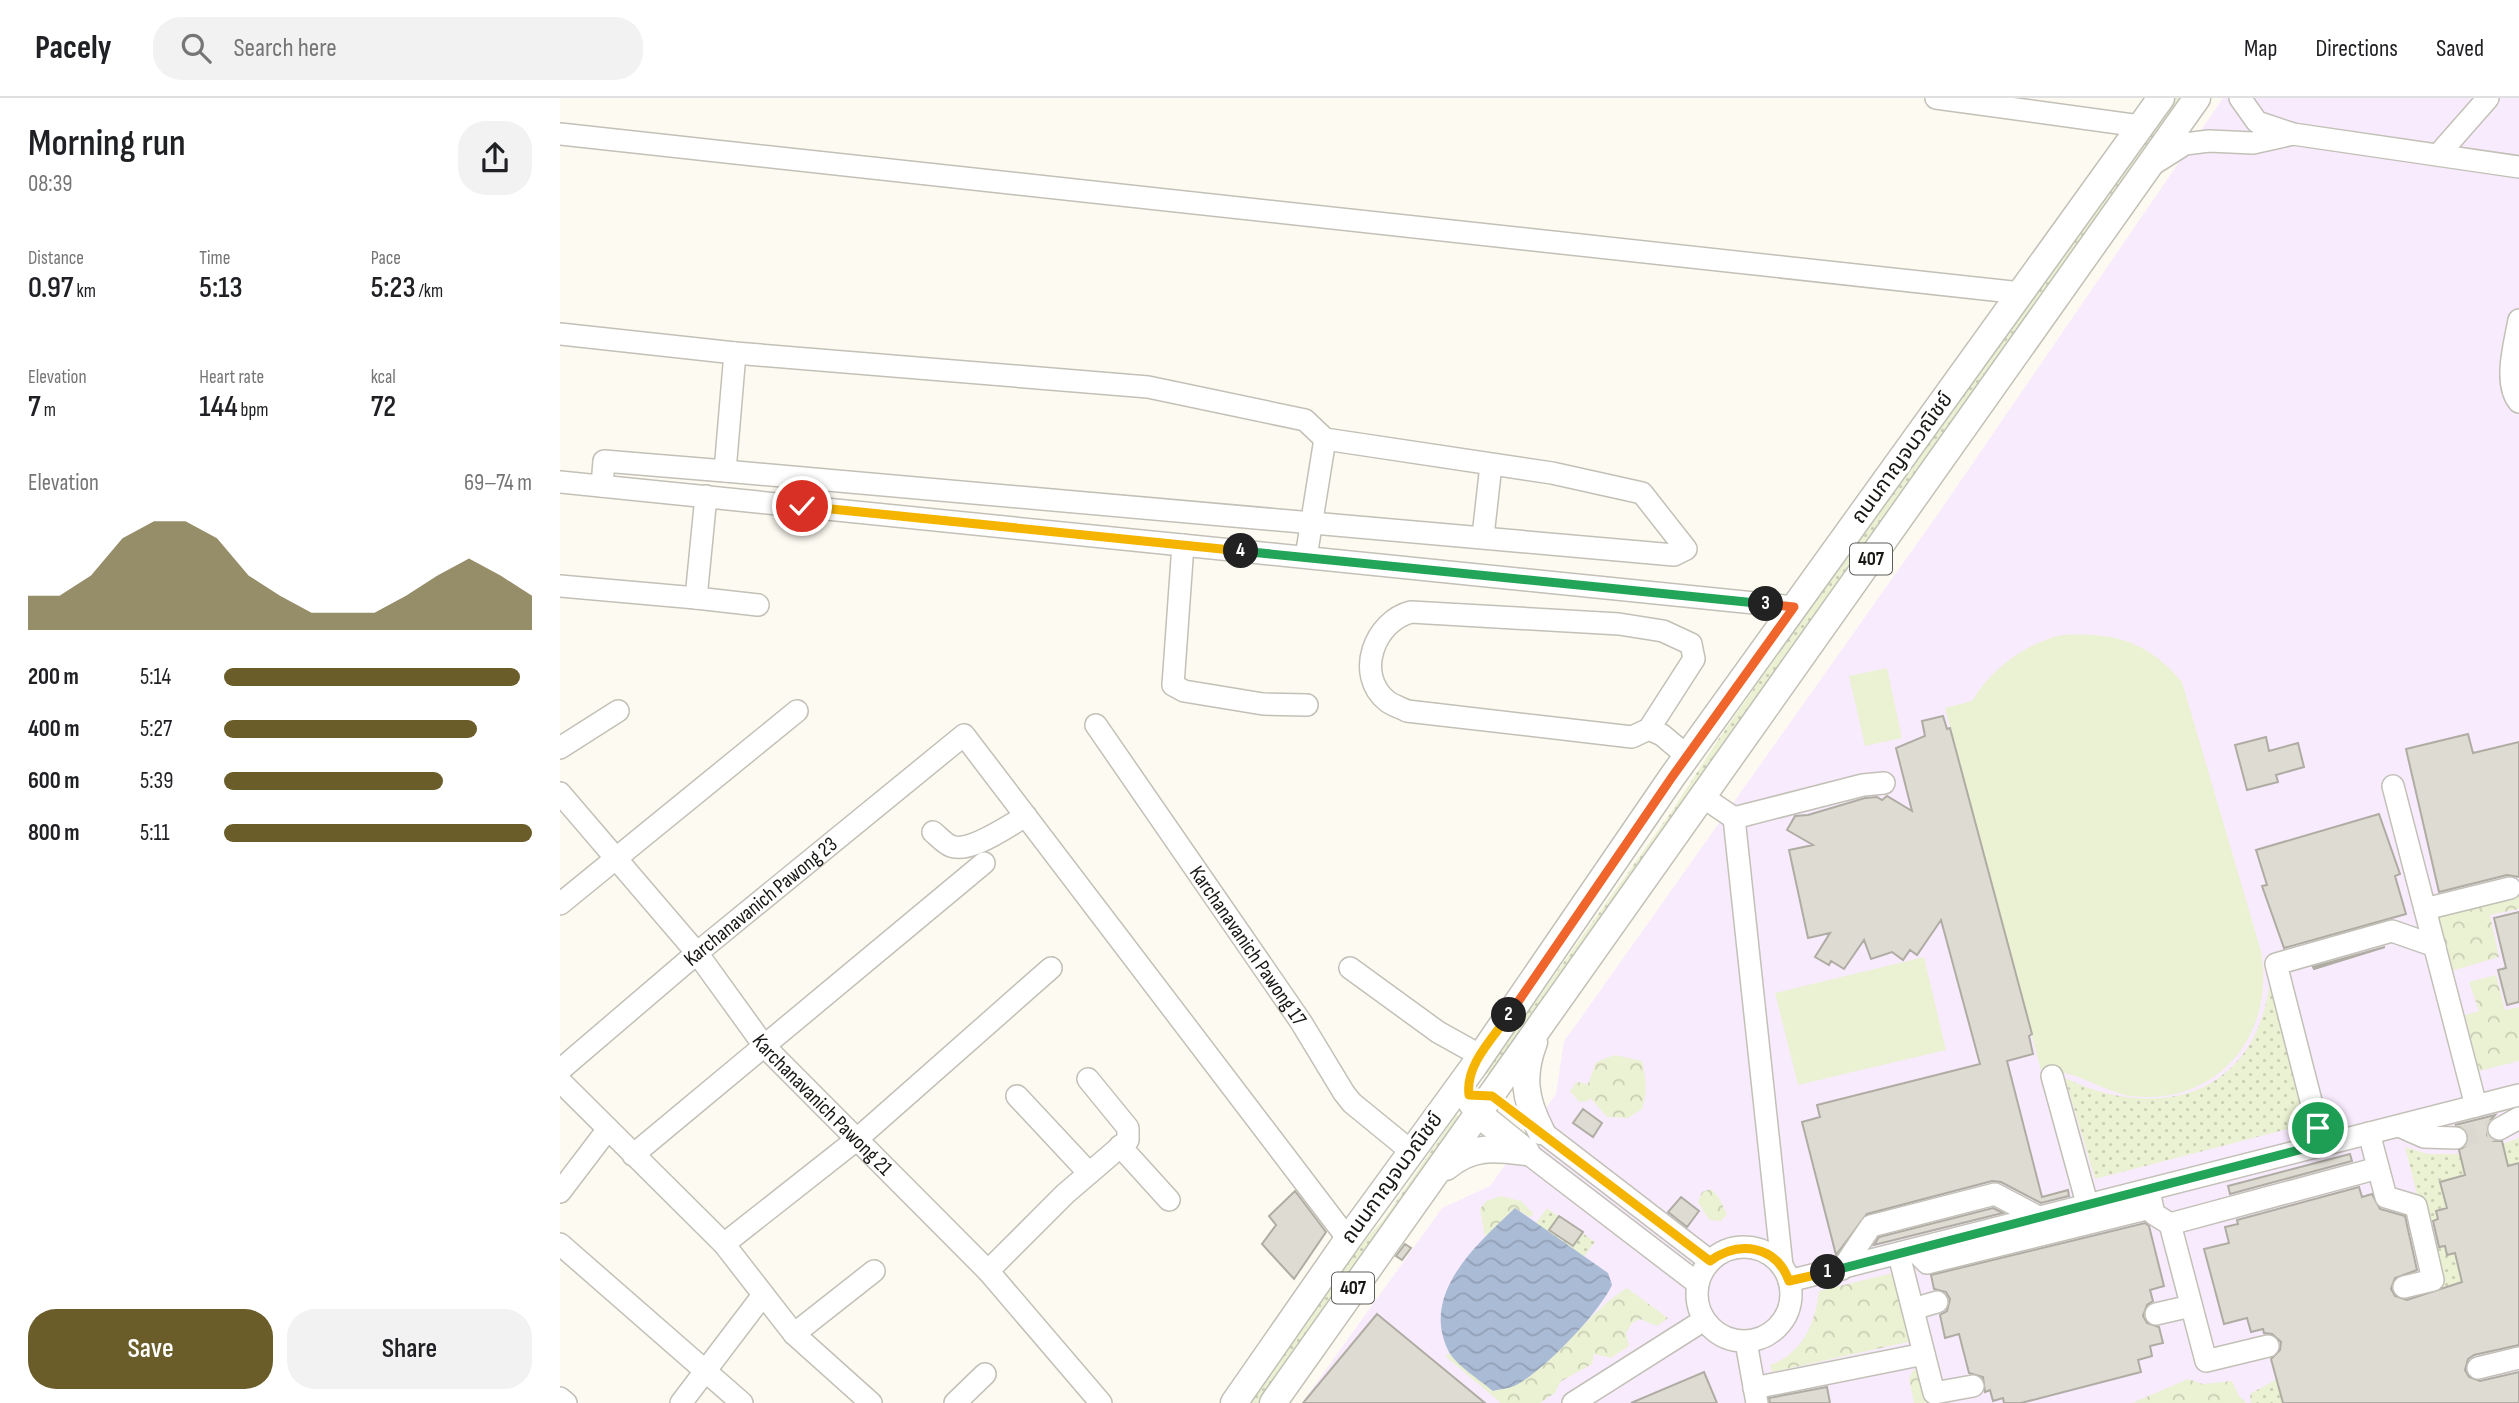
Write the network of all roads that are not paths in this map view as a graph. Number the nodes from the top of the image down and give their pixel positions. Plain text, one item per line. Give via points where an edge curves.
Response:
1 (1936, 98) edge
2 (2161, 98) edge
3 (2197, 98) edge
4 (2240, 98) edge
5 (2488, 98) edge
6 (2140, 126) junction
7 (560, 134) edge
8 (2293, 134) junction
9 (2438, 155) junction
10 (2519, 167) edge
11 (2144, 171) junction
12 (2021, 293) junction
13 (2519, 320) edge
14 (560, 334) edge
15 (735, 353) junction
16 (2519, 402) edge
17 (1325, 439) junction
18 (1491, 465) junction
19 (725, 471) junction
20 (560, 482) edge
21 (602, 486) junction
22 (706, 496) junction
23 (1312, 520) junction
24 (1483, 536) junction
25 (1183, 545) junction
26 (1306, 557) junction
27 (560, 586) edge
28 (696, 598) junction
29 (758, 605) dead end
30 (1794, 607) junction
31 (1307, 705) dead end
32 (618, 711) dead end
33 (797, 712) dead end
34 (1096, 725) dead end
35 (1648, 729) junction
36 (560, 748) edge
37 (1687, 756) junction
38 (1884, 783) dead end
39 (2393, 786) dead end
40 (560, 793) edge
41 (1703, 797) junction
42 (1026, 816) junction
43 (1734, 818) junction
44 (933, 832) dead end
45 (615, 858) junction
46 (984, 863) dead end
47 (2510, 888) dead end
48 (560, 904) edge
49 (2425, 909) junction
50 (2435, 946) junction
51 (697, 953) junction
52 (1051, 968) dead end
53 (1350, 968) dead end
54 (1544, 1018) junction
55 (765, 1047) junction
56 (1477, 1061) junction
57 (560, 1070) edge
58 (2052, 1076) dead end
59 (1088, 1079) dead end
60 (560, 1081) edge
61 (2519, 1095) edge
62 (1017, 1096) dead end
63 (1480, 1102) junction
64 (2476, 1106) junction
65 (1442, 1109) junction
66 (2519, 1118) edge
67 (2399, 1126) junction
68 (608, 1129) junction
69 (2498, 1129) tunnel mouth
70 (2369, 1133) junction
71 (2456, 1138) tunnel mouth
72 (856, 1140) junction
73 (1534, 1142) junction
74 (2322, 1144) junction
75 (1120, 1146) junction
76 (1412, 1152) junction
77 (633, 1155) junction
78 (2378, 1168) junction
79 (1088, 1172) junction
80 (1426, 1182) junction
81 (2149, 1191) junction
82 (560, 1192) edge
83 (1169, 1200) dead end
84 (2088, 1207) junction
85 (2042, 1219) junction
86 (2167, 1238) junction
87 (1348, 1239) junction
88 (560, 1244) edge
89 (724, 1244) junction
90 (1907, 1253) junction
91 (1710, 1261) junction
92 (1842, 1269) junction
93 (874, 1271) dead end
94 (988, 1271) junction
95 (1786, 1274) junction
96 (1698, 1283) junction
97 (2404, 1287) dead end
98 (763, 1295) junction
99 (1937, 1302) dead end
100 (2191, 1306) junction
101 (1913, 1309) junction
102 (2156, 1314) dead end
103 (1704, 1320) junction
104 (794, 1334) junction
105 (1746, 1342) junction
106 (2268, 1346) dead end
107 (1924, 1353) junction
108 (2519, 1358) edge
109 (2478, 1368) dead end
110 (705, 1372) junction
111 (985, 1374) dead end
112 (1973, 1386) dead end
113 (1755, 1395) edge
114 (560, 1398) edge
115 (566, 1403) edge
116 (681, 1403) edge
117 (742, 1403) edge
118 (871, 1403) edge
119 (955, 1403) edge
120 (1101, 1403) edge
121 (1234, 1403) edge
122 (1273, 1403) edge
123 (1573, 1403) edge

1 - 6 street
2 - 6 main road, ถนนกาญจนวณิชย์ / 407
3 - 11 main road, ถนนกาญจนวณิชย์ / 407
4 - 8 street via 2257,122
5 - 9 street
6 - 12 main road, ถนนกาญจนวณิชย์ / 407
7 - 12 street
8 - 9 street
8 - 11 street via 2253,143 2185,144
9 - 10 street
11 - 41 main road, ถนนกาญจนวณิชย์ / 407
12 - 30 main road, ถนนกาญจนวณิชย์ / 407
13 - 16 street via 2512,379
14 - 15 street
15 - 17 street via 1148,387 1304,420
15 - 19 street
17 - 18 street
17 - 23 street
18 - 24 street
18 - 24 street via 1642,493 1686,549 1674,555
19 - 21 street via 604,461
19 - 23 street
20 - 21 street
21 - 22 street
22 - 25 street
22 - 28 street
23 - 24 street
23 - 26 street
25 - 26 street
25 - 31 street via 1173,685 1184,691 1263,704
26 - 30 street
27 - 28 street
28 - 29 street
30 - 37 main road, ถนนกาญจนวณิชย์ / 407
32 - 36 street
33 - 45 street
34 - 76 street, Karchanavanich Pawong 17 via 1301,1022 1344,1093
35 - 35 street via 1694,659 1691,644 1663,631 1619,624 1411,612 1388,623 1372,652 1372,672 1386,700 1407,711 1632,737
35 - 37 street
37 - 56 main road, ถนนกาญจนวณิชย์ / 407
38 - 43 street
39 - 49 street
40 - 45 street, Karchanavanich Pawong 21
41 - 43 street
41 - 54 main road, ถนนกาญจนวณิชย์ / 407
42 - 44 street via 963,847 951,847
42 - 51 street, Karchanavanich Pawong 23 via 964,735
42 - 87 street
43 - 95 street
45 - 48 street
45 - 51 street, Karchanavanich Pawong 21
46 - 55 street
47 - 49 street
49 - 50 street
50 - 64 street
50 - 74 street via 2392,931 2276,964
51 - 55 street, Karchanavanich Pawong 21
51 - 57 street, Karchanavanich Pawong 23
52 - 72 street
53 - 56 street
54 - 63 main road, ถนนกาญจนวณิชย์ / 407
54 - 73 main road via 1526,1071
55 - 72 street, Karchanavanich Pawong 21
55 - 77 street
56 - 63 main road via 1469,1081
56 - 65 main road, ถนนกาญจนวณิชย์ / 407
58 - 84 street
59 - 75 street via 1130,1132
60 - 68 street
61 - 64 street
62 - 79 street
63 - 65 main road via 1456,1098
63 - 73 main road
63 - 80 main road, ถนนกาญจนวณิชย์ / 407
64 - 67 street
65 - 76 main road, ถนนกาญจนวณิชย์ / 407
66 - 69 street
67 - 70 street
67 - 71 street via 2424,1137
68 - 77 street
68 - 82 street
70 - 74 street
70 - 78 street
72 - 89 street
72 - 94 street, Karchanavanich Pawong 21
73 - 80 main road via 1466,1152
73 - 91 street
73 - 96 street
74 - 81 street
75 - 79 street
75 - 83 street
76 - 87 main road, ถนนกาญจนวณิชย์ / 407
77 - 89 street
78 - 86 street
78 - 97 street via 2386,1197 2416,1206 2433,1280
79 - 94 street
80 - 122 main road, ถนนกาญจนวณิชย์ / 407
81 - 84 street
81 - 86 street via 2154,1214
81 - 90 street via 2142,1210 1927,1264
84 - 85 street
85 - 90 street
85 - 92 street via 1995,1194 1871,1226
86 - 100 street
87 - 121 main road, ถนนกาญจนวณิชย์ / 407
88 - 110 street
89 - 98 street
90 - 92 street
90 - 101 street
91 - 95 street via 1731,1249 1755,1248 1770,1255
91 - 96 street
92 - 95 street
93 - 104 street
94 - 120 street, Karchanavanich Pawong 21
95 - 105 street via 1790,1302 1782,1322 1773,1332
96 - 103 street via 1698,1309
98 - 104 street
98 - 110 street
99 - 101 street
100 - 102 street
100 - 106 street via 2206,1361
101 - 107 street
103 - 105 street via 1721,1336
103 - 123 street
104 - 118 street
105 - 113 street
107 - 112 street via 1934,1394
107 - 113 street
108 - 109 street
110 - 116 street
110 - 117 street
111 - 119 street
114 - 115 street

